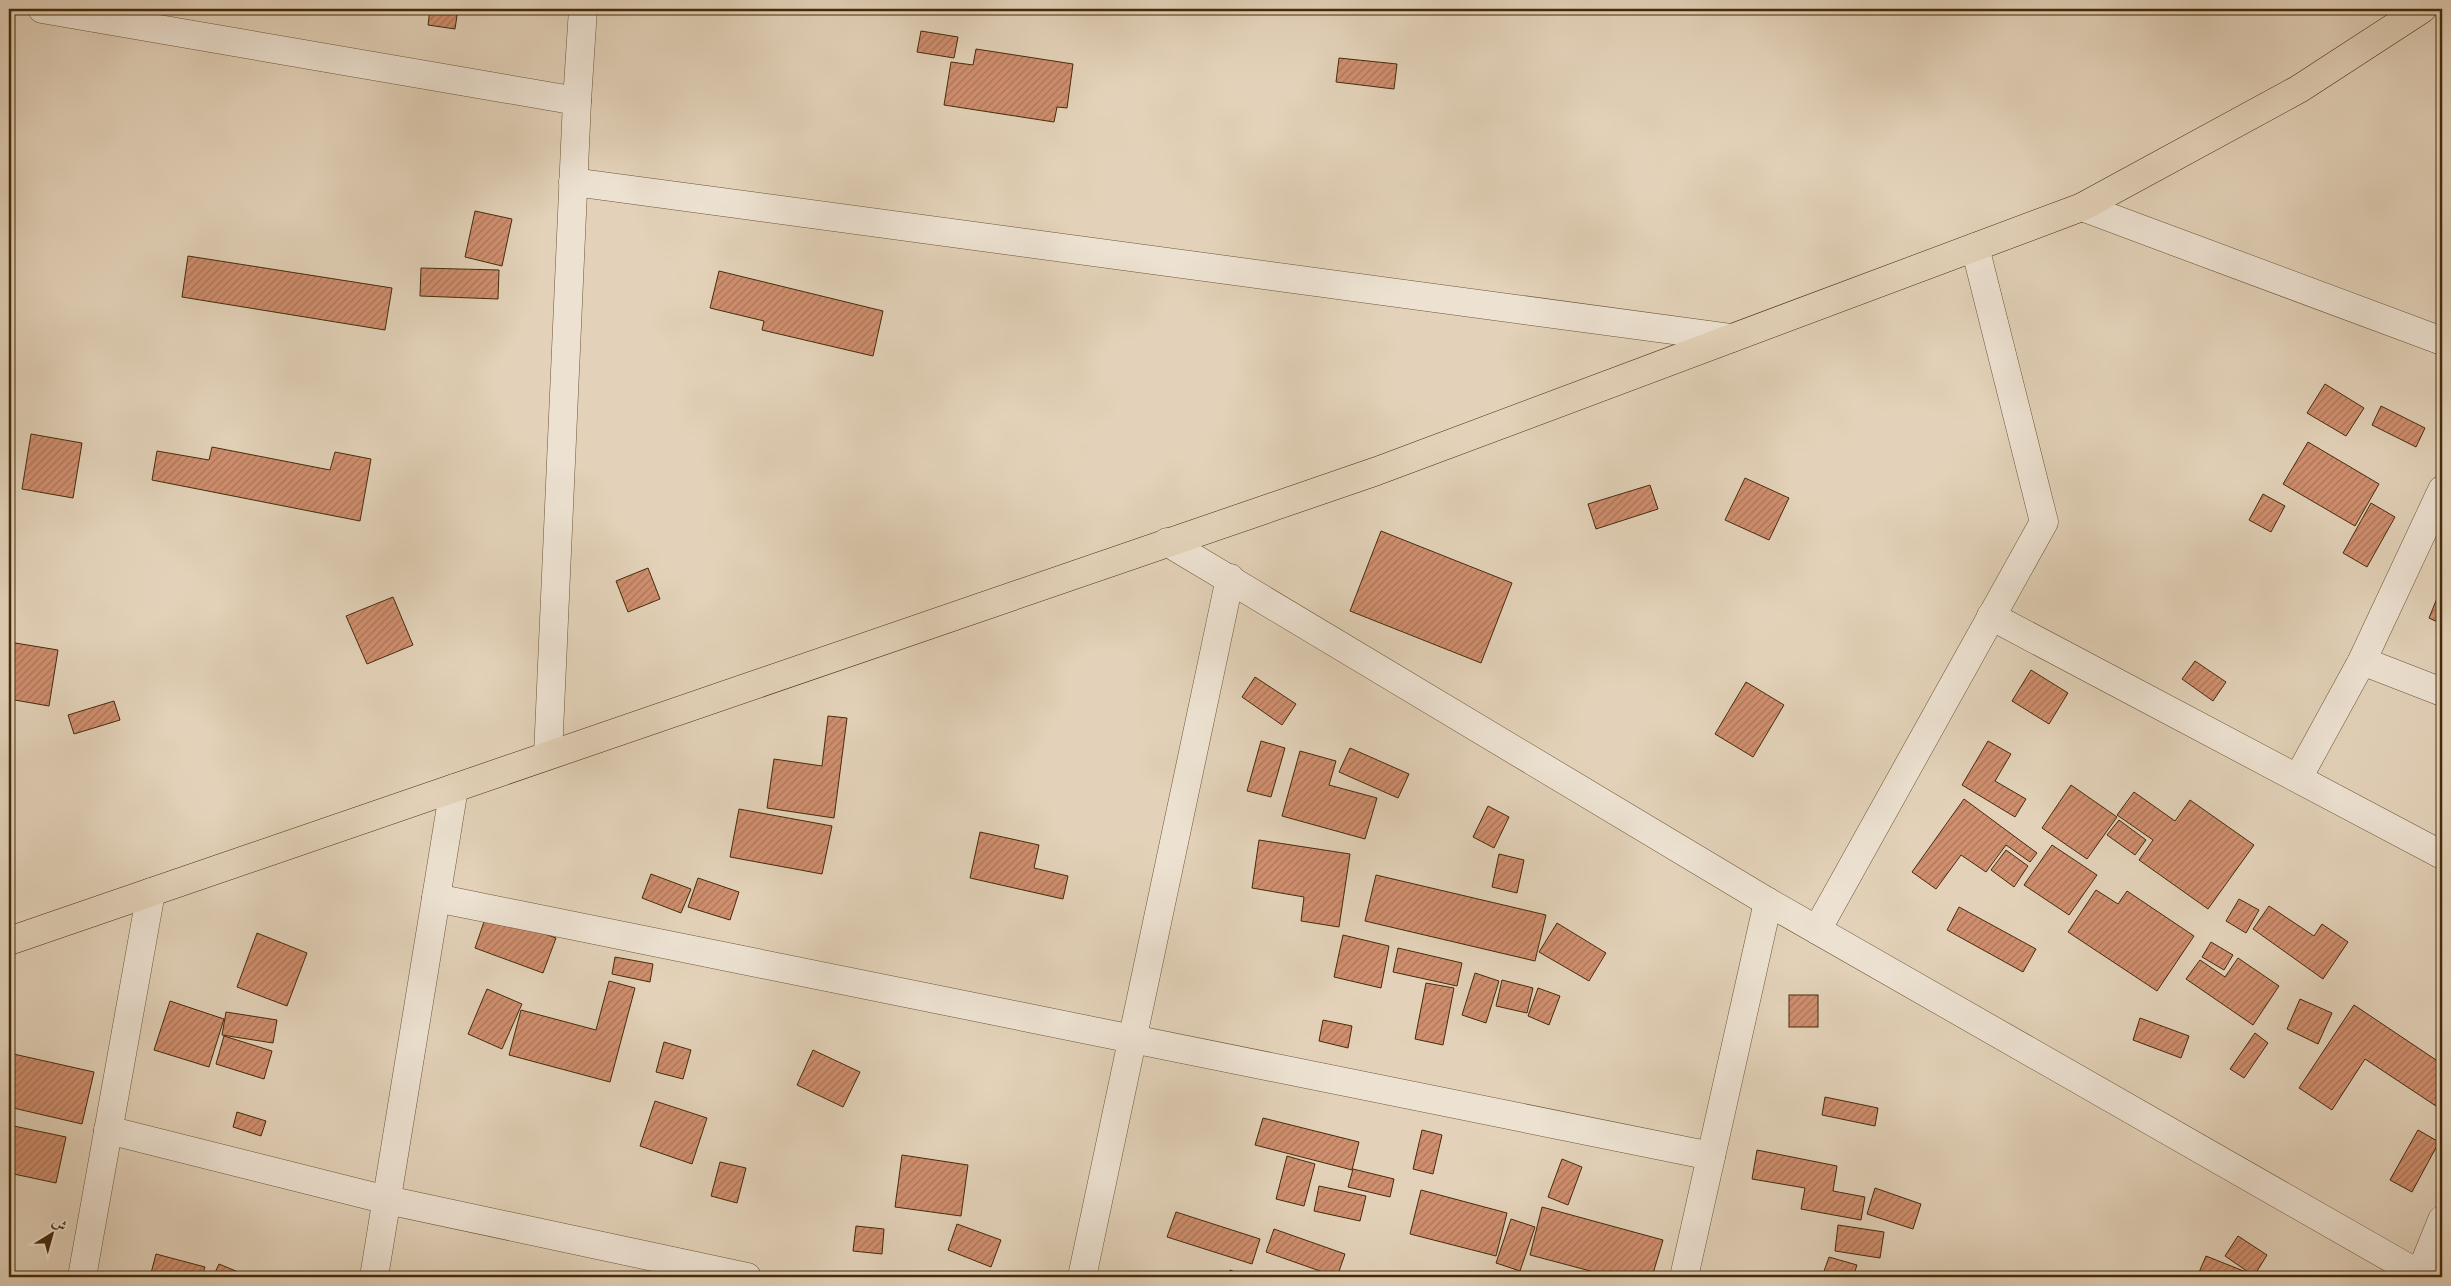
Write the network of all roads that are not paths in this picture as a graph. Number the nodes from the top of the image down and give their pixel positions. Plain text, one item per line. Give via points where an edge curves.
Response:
1 (42, 9) edge
2 (583, 9) edge
3 (2422, 9) edge
4 (577, 101) junction
5 (573, 182) junction
6 (2082, 207) junction
7 (1975, 247) junction
8 (1732, 338) junction
9 (2442, 341) edge
10 (2442, 490) edge
11 (1167, 542) junction
12 (1230, 578) junction
13 (1991, 616) junction
14 (2362, 661) junction
15 (2442, 692) edge
16 (548, 755) junction
17 (2298, 778) junction
18 (454, 788) junction
19 (2442, 855) edge
20 (150, 892) junction
21 (436, 898) junction
22 (1768, 902) junction
23 (1817, 930) junction
24 (9, 941) edge
25 (1132, 1039) junction
26 (108, 1130) junction
27 (1711, 1156) junction
28 (387, 1200) junction
29 (2442, 1220) edge
30 (2421, 1276) edge
31 (82, 1277) edge
32 (374, 1277) edge
33 (747, 1277) edge
34 (1082, 1277) edge
35 (1684, 1277) edge

1 - 4 street
2 - 4 street
3 - 6 main road via 2299,89
4 - 5 street
5 - 8 street
5 - 16 street
6 - 7 main road
6 - 9 street
7 - 8 main road
7 - 13 street via 2044,522
8 - 11 main road via 1386,467
10 - 14 street
11 - 12 street
11 - 16 main road
12 - 22 street
12 - 25 street
13 - 17 street
13 - 23 street
14 - 15 street
14 - 17 street
16 - 18 main road
17 - 19 street
18 - 20 main road
18 - 21 street
20 - 24 main road
20 - 26 street
21 - 25 street
21 - 28 street
22 - 23 street
22 - 27 street
23 - 30 street
25 - 27 street
25 - 34 street
26 - 28 street
26 - 31 street
27 - 35 street
28 - 32 street
28 - 33 street
29 - 30 street

